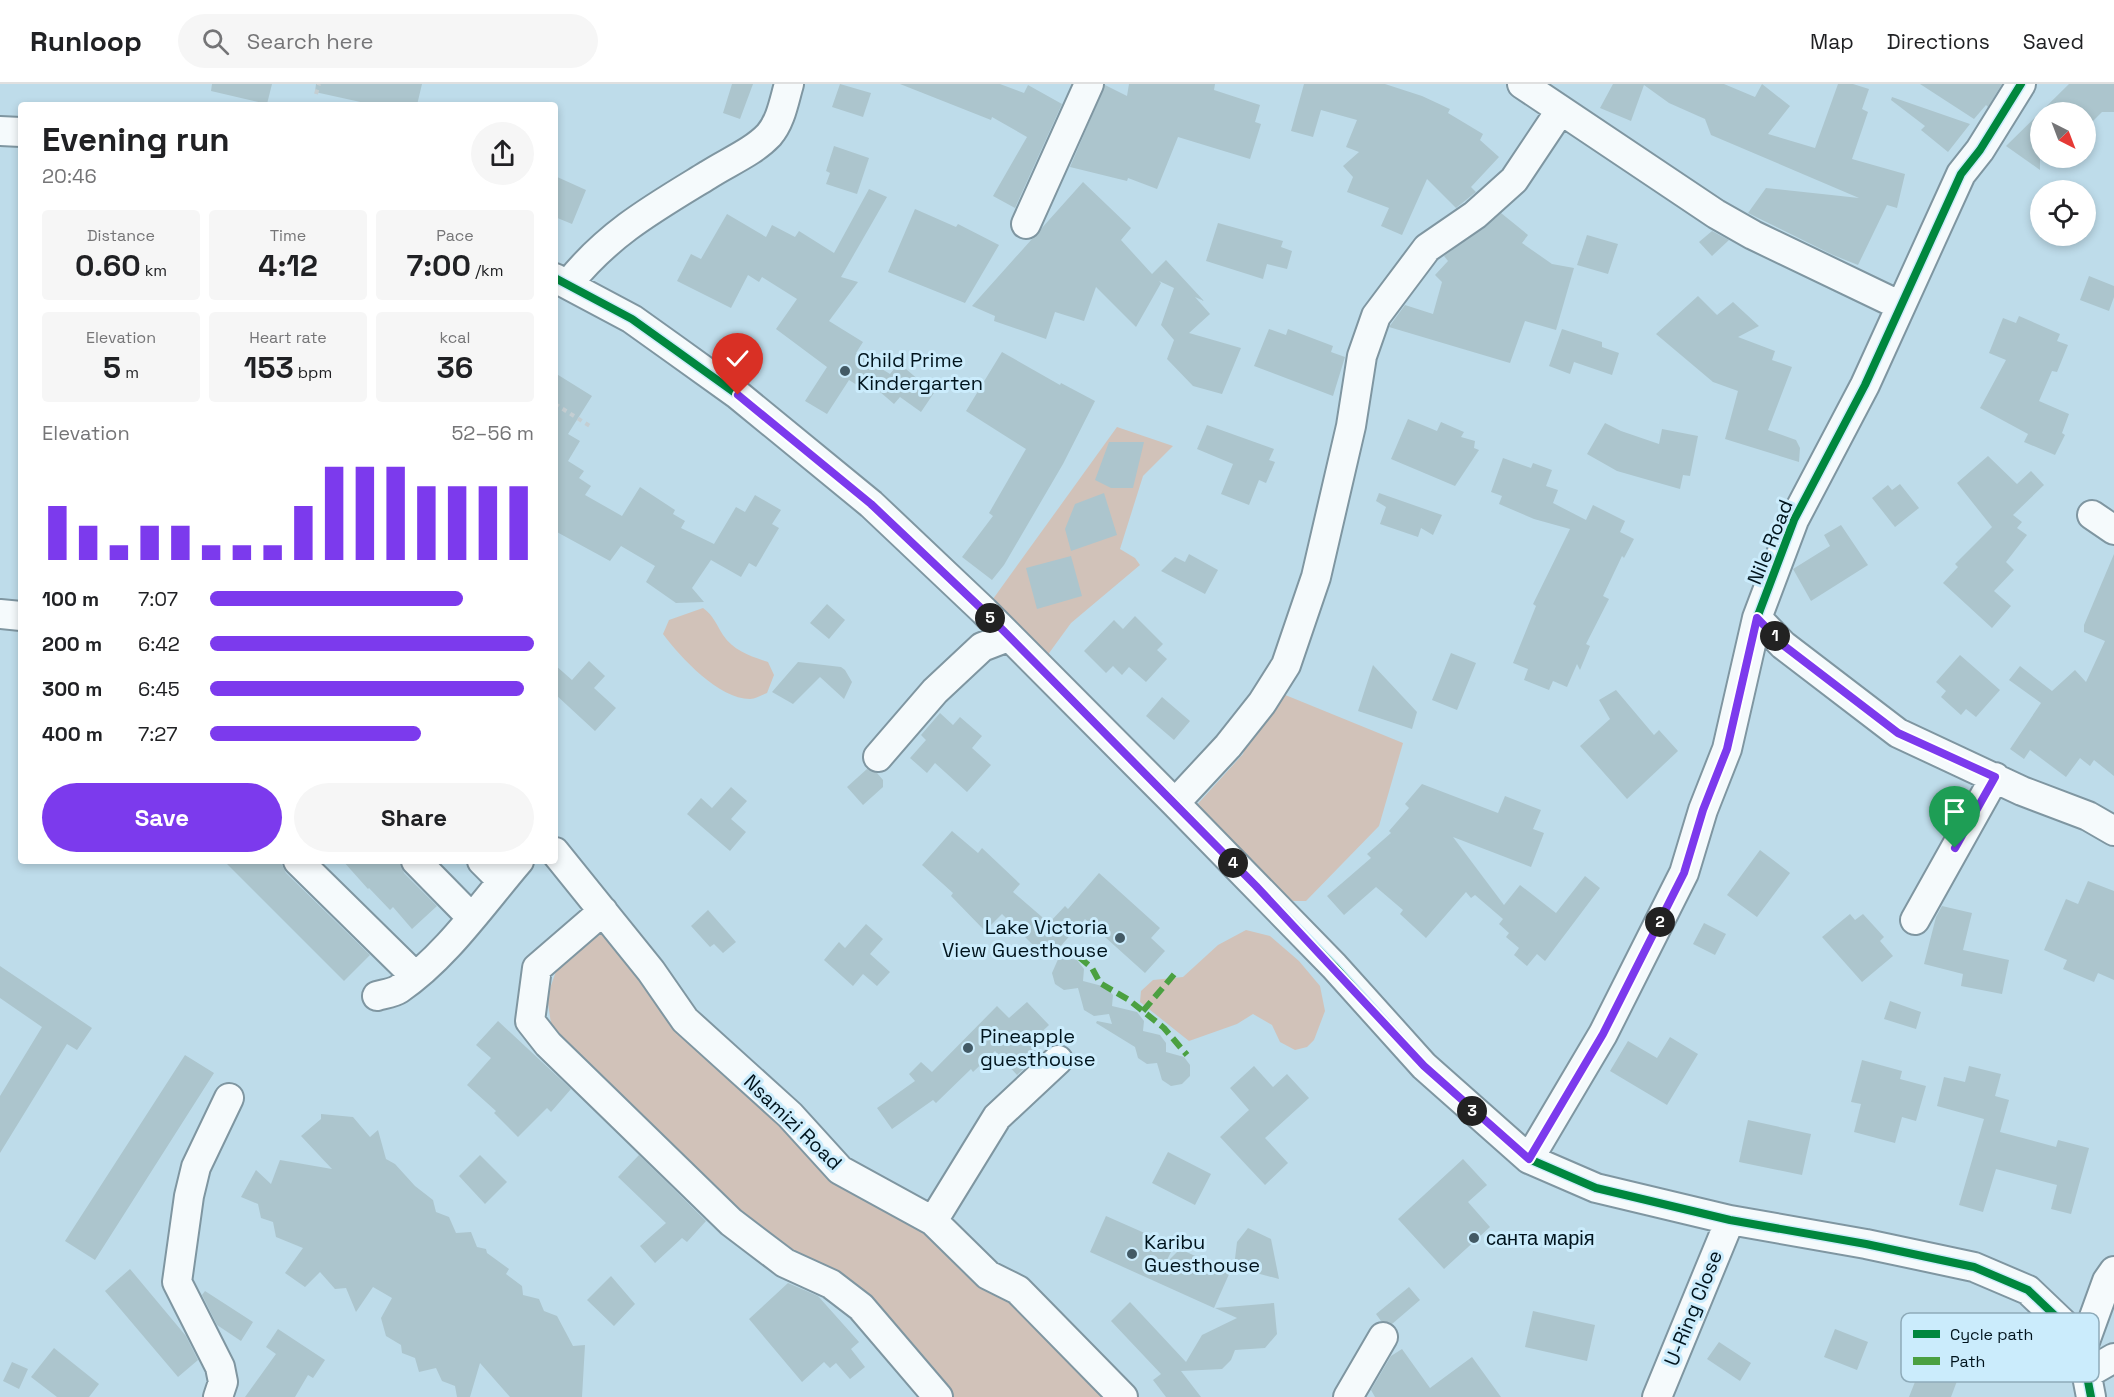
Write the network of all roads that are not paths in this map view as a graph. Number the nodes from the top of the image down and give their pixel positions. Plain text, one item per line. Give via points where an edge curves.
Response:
1 (789, 84) edge
2 (1089, 84) edge
3 (1522, 84) edge
4 (2021, 84) edge
5 (1560, 111) junction
6 (0, 131) edge
7 (18, 132) edge
8 (1026, 224) dead end
9 (562, 281) edge
10 (1901, 306) junction
11 (1757, 618) junction
12 (1008, 637) junction
13 (878, 757) dead end
14 (1995, 777) junction
15 (1175, 803) junction
16 (2114, 831) edge
17 (558, 856) edge
18 (301, 864) edge
19 (419, 864) edge
20 (491, 864) edge
21 (511, 871) edge
22 (603, 911) junction
23 (471, 917) junction
24 (1915, 920) dead end
25 (415, 976) junction
26 (377, 996) dead end
27 (1058, 1060) dead end
28 (229, 1098) dead end
29 (1529, 1159) junction
30 (1730, 1220) junction
31 (933, 1221) junction
32 (2114, 1271) edge
33 (2053, 1313) edge
34 (2099, 1318) edge
35 (1383, 1337) dead end
36 (2114, 1358) edge
37 (2099, 1366) edge
38 (218, 1397) edge
39 (938, 1397) edge
40 (1123, 1397) edge
41 (1348, 1397) edge
42 (1657, 1397) edge

1 - 9 street via 779,119 769,135 612,237
2 - 8 street
3 - 5 street
4 - 10 street, Nile Road via 1961,174
5 - 10 street via 1716,214
5 - 15 street via 1514,180 1475,215 1426,249 1376,316 1362,356 1351,426 1316,577 1286,665 1228,746
6 - 7 street
9 - 12 street via 632,319 738,395 871,504
10 - 11 street, Nile Road via 1794,520
11 - 14 street via 1783,645 1898,733
11 - 29 street, Nile Road via 1727,749 1684,873 1603,1034
12 - 13 street via 982,647 935,691
12 - 15 street
14 - 16 street
14 - 24 street
15 - 29 street via 1334,966 1424,1066
17 - 22 street, Nsamizi Road
18 - 25 street
19 - 23 street
20 - 21 street
21 - 23 street
22 - 31 street, Nsamizi Road via 685,1020 790,1115 840,1170
22 - 39 street via 537,968 530,1022 731,1222 785,1263 831,1284 861,1307
23 - 25 street
25 - 26 street via 397,991
27 - 31 street via 997,1117
28 - 38 street via 196,1167 177,1282 220,1367 223,1382
29 - 30 street via 1596,1188
30 - 33 street via 1974,1267 2028,1290
30 - 42 street, U-Ring Close
31 - 40 street, Nsamizi Road via 988,1275 1018,1290
32 - 34 street via 2107,1281
35 - 41 street
36 - 37 street

